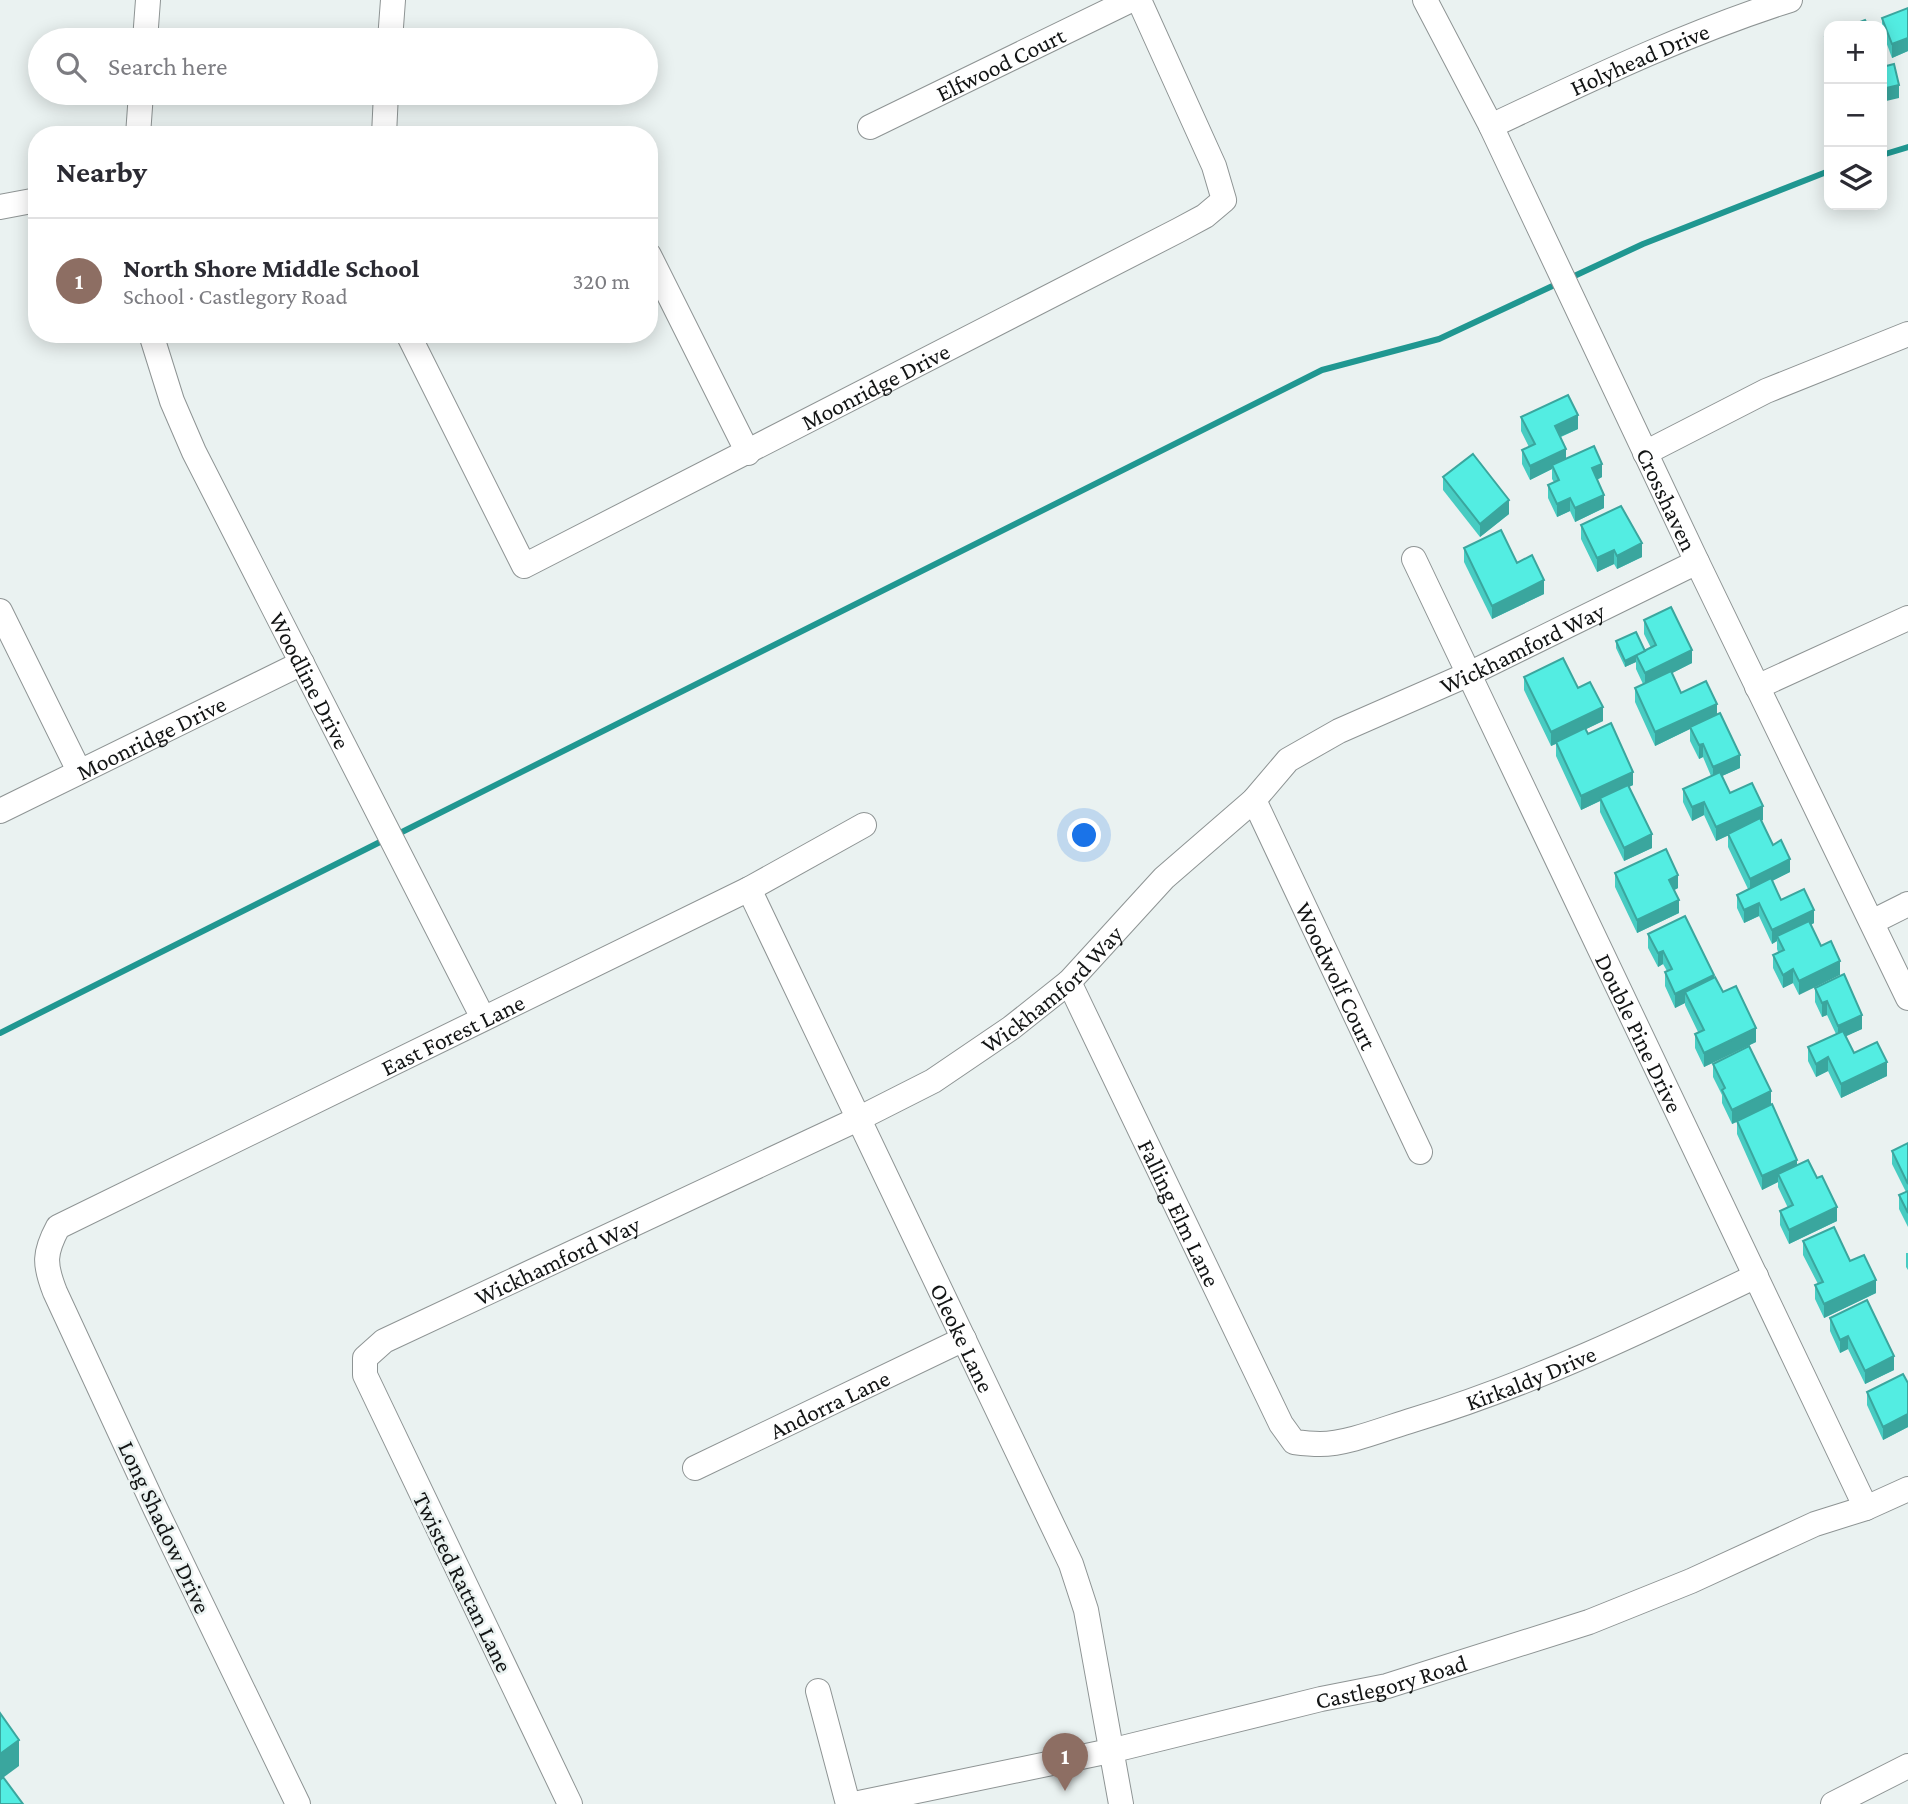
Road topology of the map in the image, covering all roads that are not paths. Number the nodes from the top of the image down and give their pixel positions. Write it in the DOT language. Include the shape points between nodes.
graph roads {
  1 [pos="148,0"];
  2 [pos="393,0"];
  3 [pos="1131,0"];
  4 [pos="1139,0"];
  5 [pos="1425,0"];
  6 [pos="1790,0"];
  7 [pos="146,28"];
  8 [pos="391,28"];
  9 [pos="140,105"];
  10 [pos="385,105"];
  11 [pos="139,126"];
  12 [pos="384,126"];
  13 [pos="870,127"];
  14 [pos="1491,127"];
  15 [pos="28,202"];
  16 [pos="0,207"];
  17 [pos="658,273"];
  18 [pos="1908,334"];
  19 [pos="154,343"];
  20 [pos="412,343"];
  21 [pos="748,453"];
  22 [pos="1645,453"];
  23 [pos="1414,559"];
  24 [pos="1697,562"];
  25 [pos="0,611"];
  26 [pos="1908,618"];
  27 [pos="302,663"];
  28 [pos="1469,674"];
  29 [pos="1757,687"];
  30 [pos="79,771"];
  31 [pos="1254,800"];
  32 [pos="0,811"];
  33 [pos="864,825"];
  34 [pos="749,889"];
  35 [pos="1908,904"];
  36 [pos="1872,922"];
  37 [pos="1069,982"];
  38 [pos="1908,998"];
  39 [pos="483,1018"];
  40 [pos="858,1119"];
  41 [pos="1420,1152"];
  42 [pos="47,1246"];
  43 [pos="1756,1276"];
  44 [pos="964,1339"];
  45 [pos="365,1358"];
  46 [pos="1294,1442"];
  47 [pos="695,1468"];
  48 [pos="1908,1489"];
  49 [pos="1866,1508"];
  50 [pos="818,1691"];
  51 [pos="1111,1751"];
  52 [pos="1908,1766"];
  53 [pos="298,1804"];
  54 [pos="569,1804"];
  55 [pos="848,1804"];
  56 [pos="854,1804"];
  57 [pos="1121,1804"];
  58 [pos="1833,1804"];
  1 -- 7 [label="street"];
  2 -- 8 [label="street"];
  3 -- 13 [label="street, Elfwood Court"];
  4 -- 21 [label="street, Moonridge Drive" via="1214,166 1224,200 1179,230"];
  5 -- 14 [label="street, Crosshaven"];
  6 -- 14 [label="street, Holyhead Drive" via="1640,57"];
  9 -- 11 [label="street"];
  10 -- 12 [label="street"];
  14 -- 22 [label="street, Crosshaven"];
  15 -- 16 [label="street"];
  17 -- 21 [label="street"];
  18 -- 22 [label="street" via="1766,390"];
  19 -- 27 [label="street, Woodline Drive" via="194,452"];
  20 -- 21 [label="street, Moonridge Drive" via="524,566"];
  22 -- 24 [label="street, Crosshaven"];
  23 -- 28 [label="street, Double Pine Drive"];
  24 -- 28 [label="street, Wickhamford Way"];
  24 -- 29 [label="street, Crosshaven"];
  25 -- 30 [label="street"];
  26 -- 29 [label="street"];
  27 -- 30 [label="street, Moonridge Drive"];
  27 -- 39 [label="street, Woodline Drive"];
  28 -- 31 [label="street, Wickhamford Way" via="1339,731 1288,760"];
  28 -- 43 [label="street, Double Pine Drive"];
  29 -- 36 [label="street, Crosshaven"];
  30 -- 32 [label="street, Moonridge Drive"];
  31 -- 37 [label="street, Wickhamford Way" via="1164,878"];
  31 -- 41 [label="street, Woodwolf Court"];
  33 -- 34 [label="street, East Forest Lane"];
  34 -- 39 [label="street, East Forest Lane"];
  34 -- 40 [label="street, Oleoke Lane"];
  35 -- 36 [label="street"];
  36 -- 38 [label="street, Crosshaven"];
  37 -- 40 [label="street, Wickhamford Way" via="933,1081"];
  37 -- 46 [label="street, Falling Elm Lane" via="1281,1424"];
  39 -- 42 [label="street, East Forest Lane" via="58,1227"];
  40 -- 44 [label="street, Oleoke Lane"];
  40 -- 45 [label="street, Wickhamford Way" via="384,1341"];
  42 -- 53 [label="street, Long Shadow Drive" via="48,1273 55,1292"];
  43 -- 46 [label="street, Kirkaldy Drive" via="1486,1396 1356,1437 1322,1445"];
  43 -- 49 [label="street, Double Pine Drive"];
  44 -- 47 [label="street, Andorra Lane"];
  44 -- 51 [label="street, Oleoke Lane" via="1071,1564 1086,1610"];
  45 -- 54 [label="street, Twisted Rattan Lane" via="365,1375"];
  48 -- 49 [label="street, Castlegory Road"];
  49 -- 51 [label="street, Castlegory Road" via="1815,1524 1690,1581 1555,1633 1387,1686"];
  50 -- 55 [label="street"];
  51 -- 56 [label="street, Castlegory Road"];
  51 -- 57 [label="street, Oleoke Lane"];
  52 -- 58 [label="street"];
}
